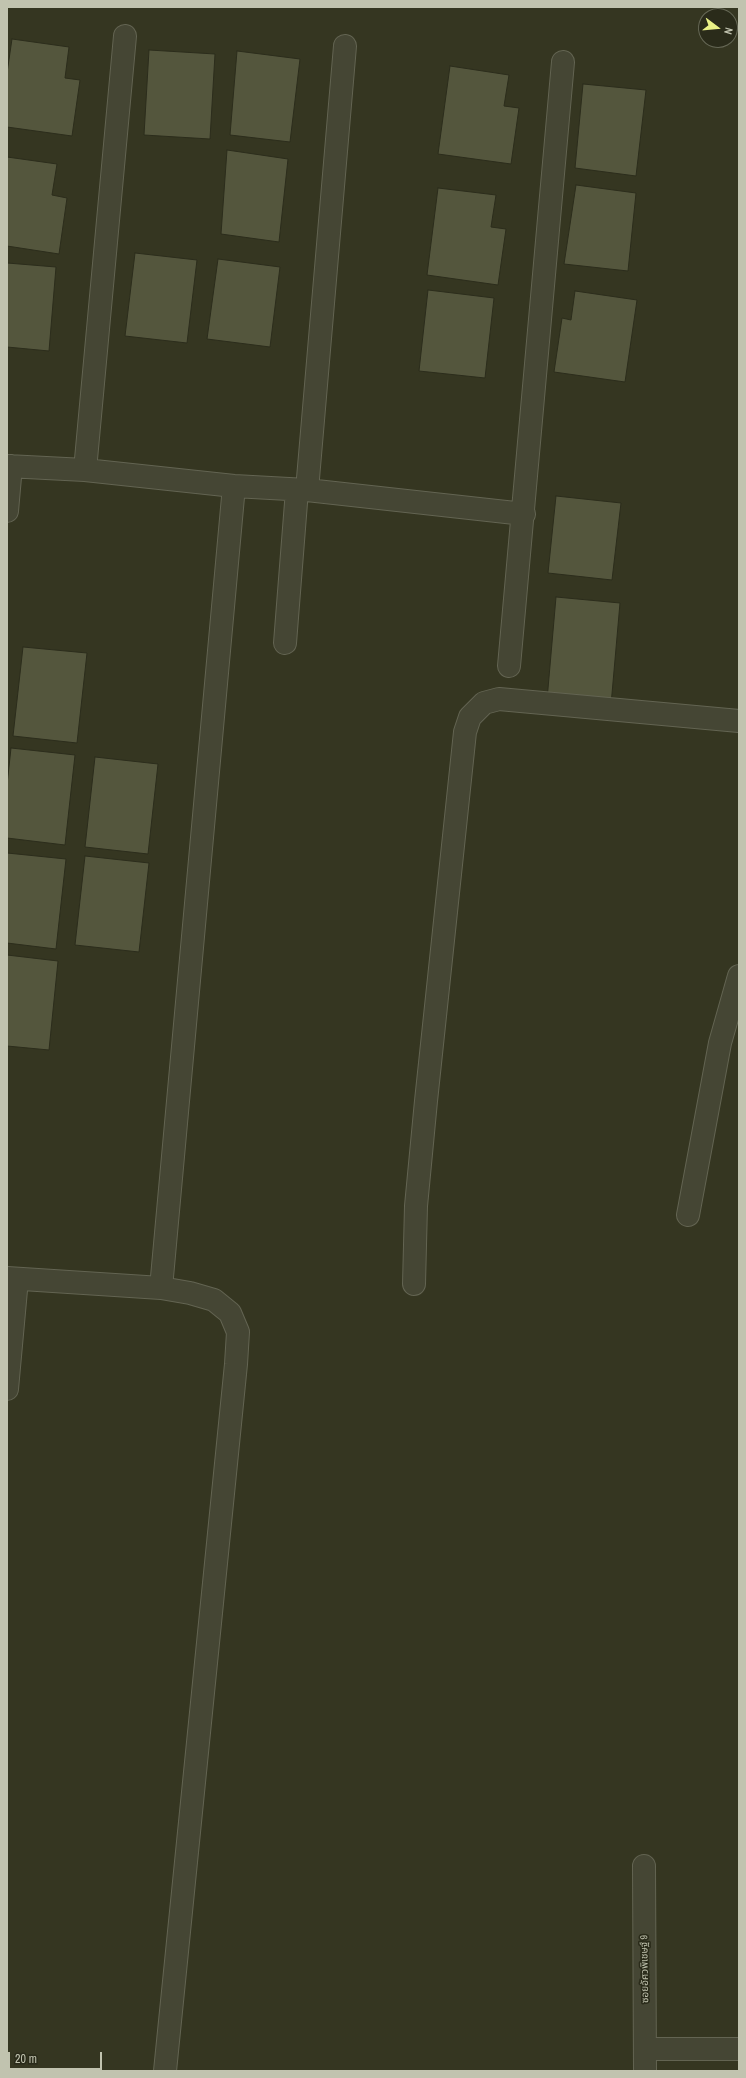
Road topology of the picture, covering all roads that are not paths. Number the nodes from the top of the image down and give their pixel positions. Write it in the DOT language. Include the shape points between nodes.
graph roads {
  1 [pos="125,36"];
  2 [pos="345,46"];
  3 [pos="563,62"];
  4 [pos="9,466"];
  5 [pos="85,470"];
  6 [pos="234,486"];
  7 [pos="302,490"];
  8 [pos="7,511"];
  9 [pos="524,514"];
  10 [pos="285,644"];
  11 [pos="509,666"];
  12 [pos="739,721"];
  13 [pos="739,976"];
  14 [pos="688,1215"];
  15 [pos="12,1278"];
  16 [pos="414,1284"];
  17 [pos="161,1288"];
  18 [pos="7,1389"];
  19 [pos="644,1866"];
  20 [pos="645,2049"];
  21 [pos="739,2049"];
  22 [pos="165,2071"];
  23 [pos="645,2071"];
  1 -- 5 [label="street"];
  2 -- 7 [label="street"];
  3 -- 9 [label="street"];
  4 -- 5 [label="street"];
  4 -- 8 [label="street"];
  5 -- 6 [label="street"];
  6 -- 7 [label="street"];
  6 -- 17 [label="street"];
  7 -- 9 [label="street"];
  7 -- 10 [label="street"];
  9 -- 11 [label="street"];
  12 -- 16 [label="street" via="499,700 484,703 470,717 465,732 426,1101 416,1206"];
  13 -- 14 [label="street" via="720,1043"];
  15 -- 17 [label="street"];
  15 -- 18 [label="street"];
  17 -- 22 [label="street" via="214,1300 230,1313 238,1332"];
  19 -- 20 [label="street, ซอยอัศวพิเชษฐ์ 9"];
  20 -- 21 [label="street"];
  20 -- 23 [label="street, ซอยอัศวพิเชษฐ์ 9"];
}
